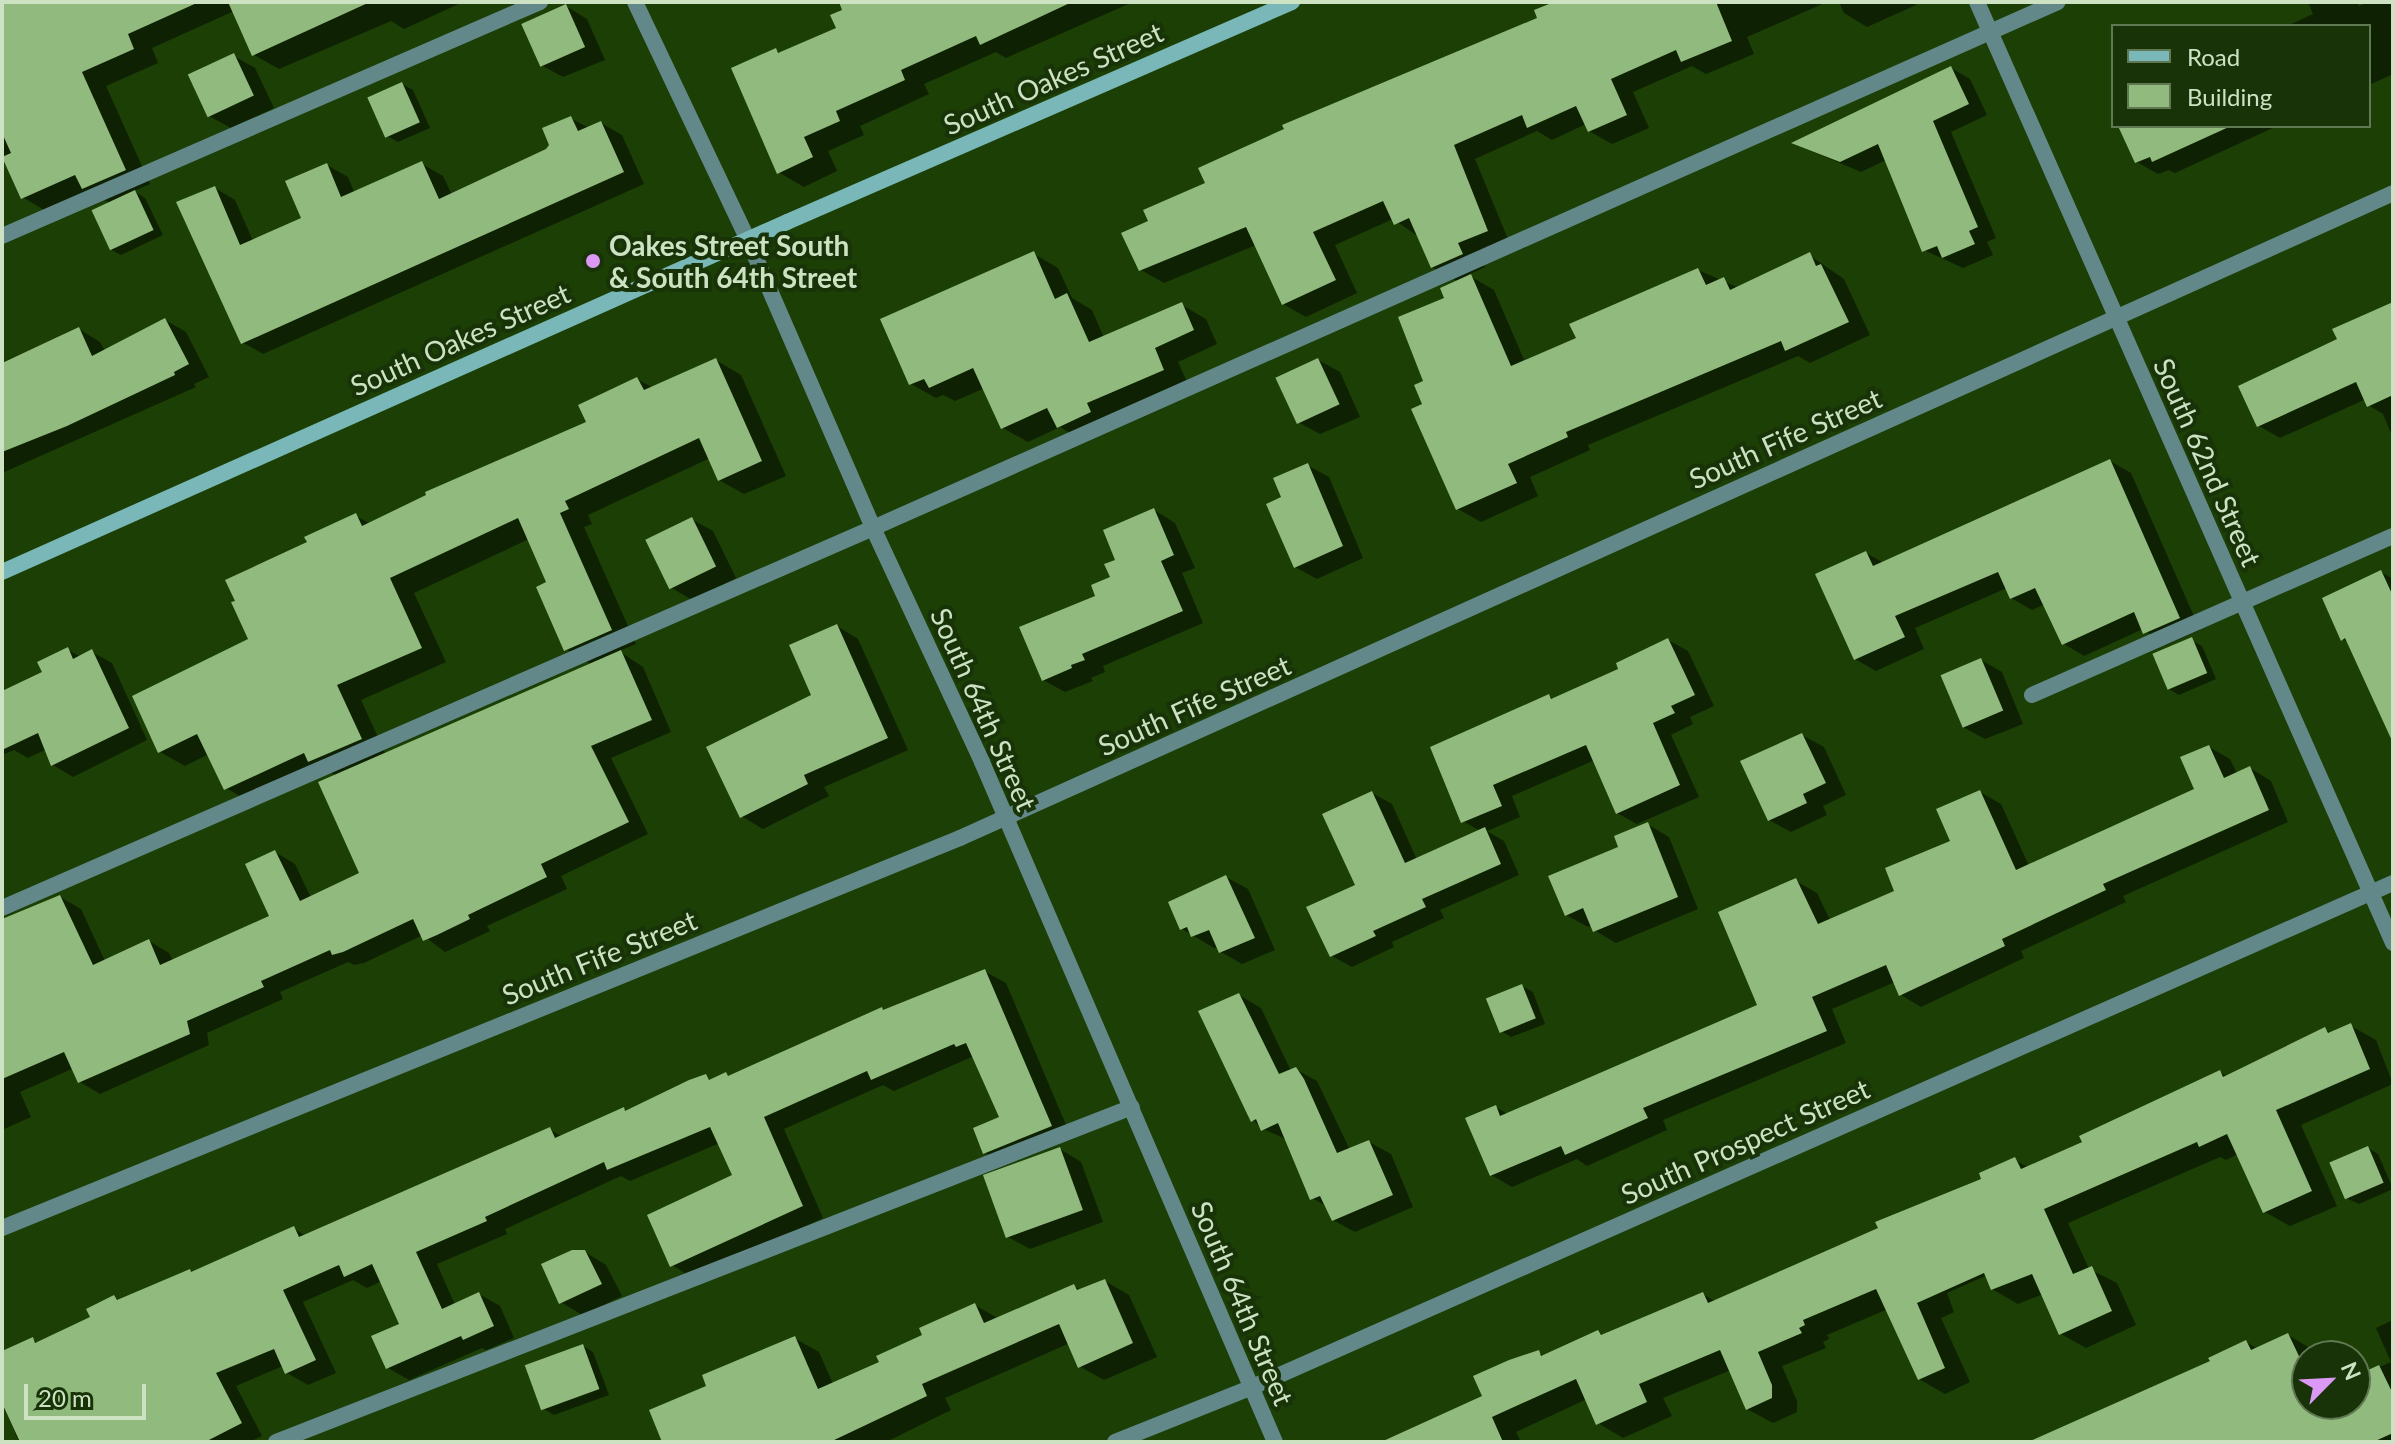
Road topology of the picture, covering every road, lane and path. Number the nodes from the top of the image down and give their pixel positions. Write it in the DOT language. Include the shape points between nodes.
graph roads {
  1 [pos="540,2"];
  2 [pos="635,2"];
  3 [pos="1292,2"];
  4 [pos="1977,2"];
  5 [pos="2058,2"];
  6 [pos="1991,32"];
  7 [pos="2393,193"];
  8 [pos="2,236"];
  9 [pos="748,240"];
  10 [pos="2116,318"];
  11 [pos="873,528"];
  12 [pos="2393,536"];
  13 [pos="2,572"];
  14 [pos="2242,602"];
  15 [pos="2032,695"];
  16 [pos="1004,817"];
  17 [pos="2393,883"];
  18 [pos="2371,893"];
  19 [pos="2,908"];
  20 [pos="2393,943"];
  21 [pos="1132,1107"];
  22 [pos="2,1228"];
  23 [pos="1250,1388"];
  24 [pos="276,1442"];
  25 [pos="1115,1442"];
  26 [pos="1275,1442"];
  1 -- 8 [label="street"];
  2 -- 9 [label="street, South 64th Street"];
  3 -- 9 [label="street, South Oakes Street"];
  4 -- 6 [label="street, South 62nd Street"];
  5 -- 6 [label="street"];
  6 -- 10 [label="street, South 62nd Street"];
  6 -- 11 [label="street"];
  7 -- 10 [label="street, South Fife Street"];
  9 -- 11 [label="street, South 64th Street"];
  9 -- 13 [label="street, South Oakes Street"];
  10 -- 14 [label="street, South 62nd Street"];
  10 -- 16 [label="street, South Fife Street"];
  11 -- 16 [label="street, South 64th Street"];
  11 -- 19 [label="street"];
  12 -- 14 [label="street"];
  14 -- 15 [label="street"];
  14 -- 18 [label="street, South 62nd Street"];
  16 -- 21 [label="street, South 64th Street"];
  16 -- 22 [label="street, South Fife Street"];
  17 -- 18 [label="street, South Prospect Street"];
  18 -- 20 [label="street, South 62nd Street"];
  18 -- 23 [label="street, South Prospect Street"];
  21 -- 23 [label="street, South 64th Street"];
  21 -- 24 [label="street"];
  23 -- 25 [label="street, South Prospect Street"];
  23 -- 26 [label="street, South 64th Street"];
}
